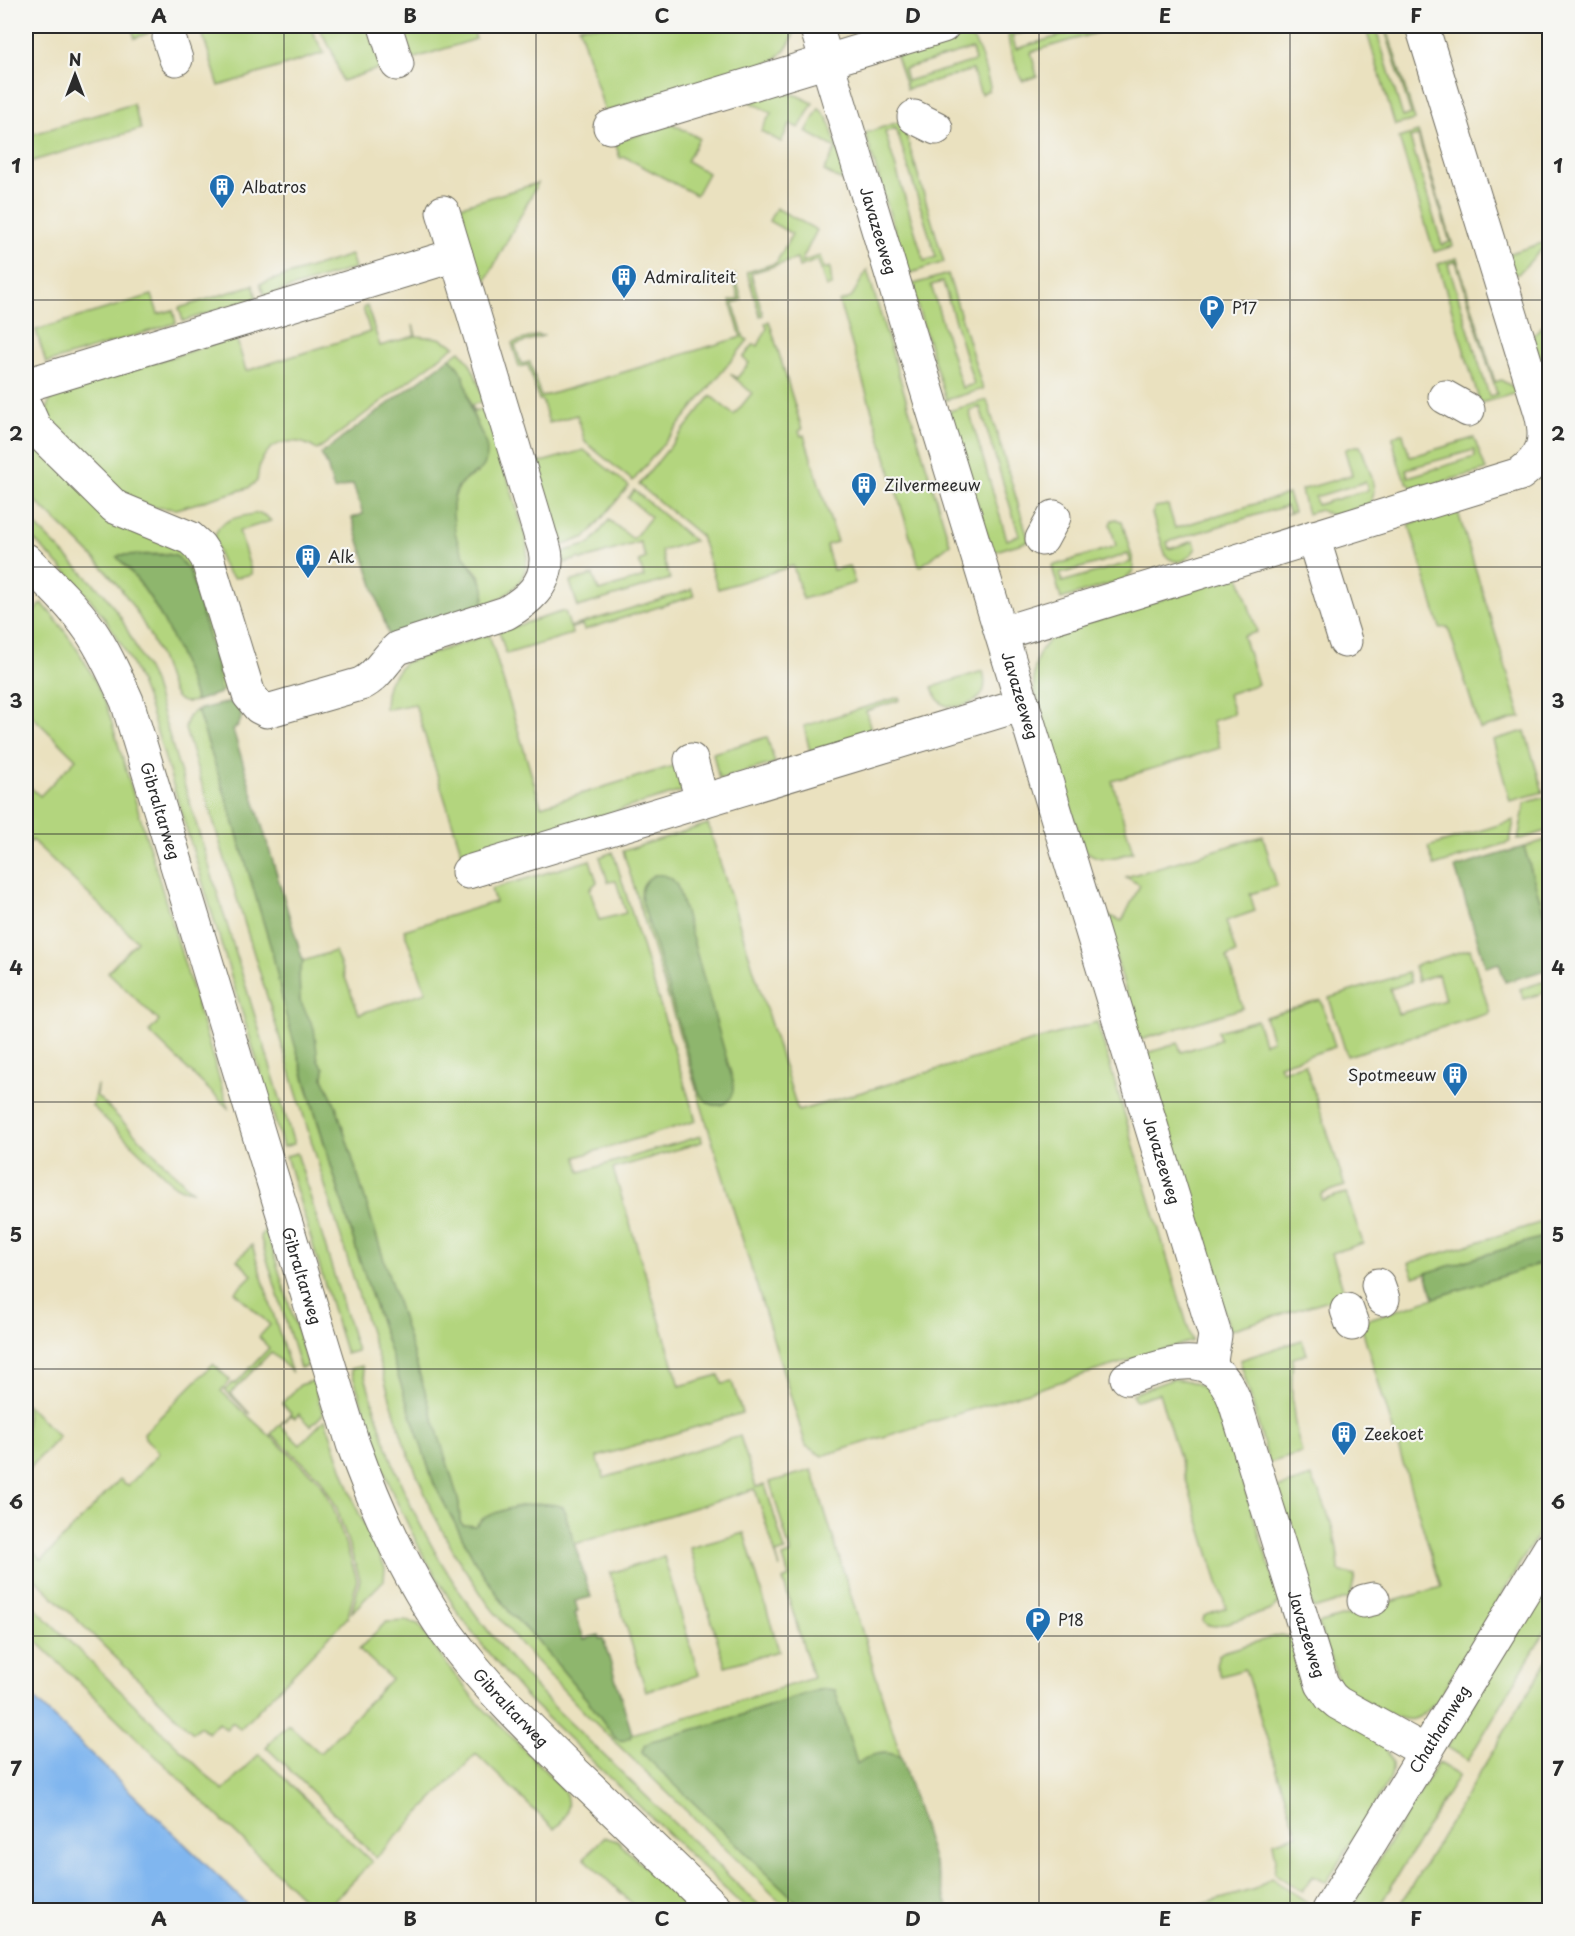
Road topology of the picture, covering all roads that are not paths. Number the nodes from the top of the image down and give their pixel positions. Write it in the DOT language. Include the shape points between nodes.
graph roads {
  1 [pos="385,26"];
  2 [pos="816,26"];
  3 [pos="943,26"];
  4 [pos="1422,26"];
  5 [pos="827,62"];
  6 [pos="397,64"];
  7 [pos="610,127"];
  8 [pos="443,212"];
  9 [pos="456,255"];
  10 [pos="26,384"];
  11 [pos="26,408"];
  12 [pos="1536,451"];
  13 [pos="1313,537"];
  14 [pos="26,560"];
  15 [pos="1002,633"];
  16 [pos="1345,641"];
  17 [pos="1023,704"];
  18 [pos="691,760"];
  19 [pos="702,801"];
  20 [pos="468,872"];
  21 [pos="1210,1368"];
  22 [pos="1128,1378"];
  23 [pos="1550,1548"];
  24 [pos="1426,1752"];
  25 [pos="717,1911"];
  26 [pos="1329,1911"];
  1 -- 6 [label="street"];
  2 -- 5 [label="street, Javazeeweg"];
  3 -- 5 [label="street" via="890,50"];
  4 -- 12 [label="street" via="1527,397 1545,430"];
  5 -- 7 [label="street" via="708,106"];
  5 -- 15 [label="street, Javazeeweg" via="855,127 868,220"];
  8 -- 9 [label="street"];
  9 -- 10 [label="street"];
  9 -- 11 [label="street" via="541,538 545,570 532,596 506,614 398,648 379,672 361,684 267,711 259,707 249,695 207,558 199,546 184,535 115,507 35,428"];
  12 -- 13 [label="street" via="1532,465 1520,474 1494,474"];
  13 -- 15 [label="street" via="1057,607"];
  13 -- 16 [label="street"];
  14 -- 25 [label="street, Gibraltarweg" via="90,630 127,701 353,1444 399,1552 448,1635 486,1681"];
  15 -- 17 [label="street, Javazeeweg"];
  17 -- 19 [label="street"];
  17 -- 21 [label="street, Javazeeweg" via="1215,1335"];
  18 -- 19 [label="street"];
  19 -- 20 [label="street"];
  21 -- 22 [label="street" via="1183,1361"];
  21 -- 24 [label="street, Javazeeweg" via="1221,1376 1234,1399 1322,1683 1338,1702"];
  23 -- 24 [label="street, Chathamweg"];
  24 -- 26 [label="street, Chathamweg"];
}
